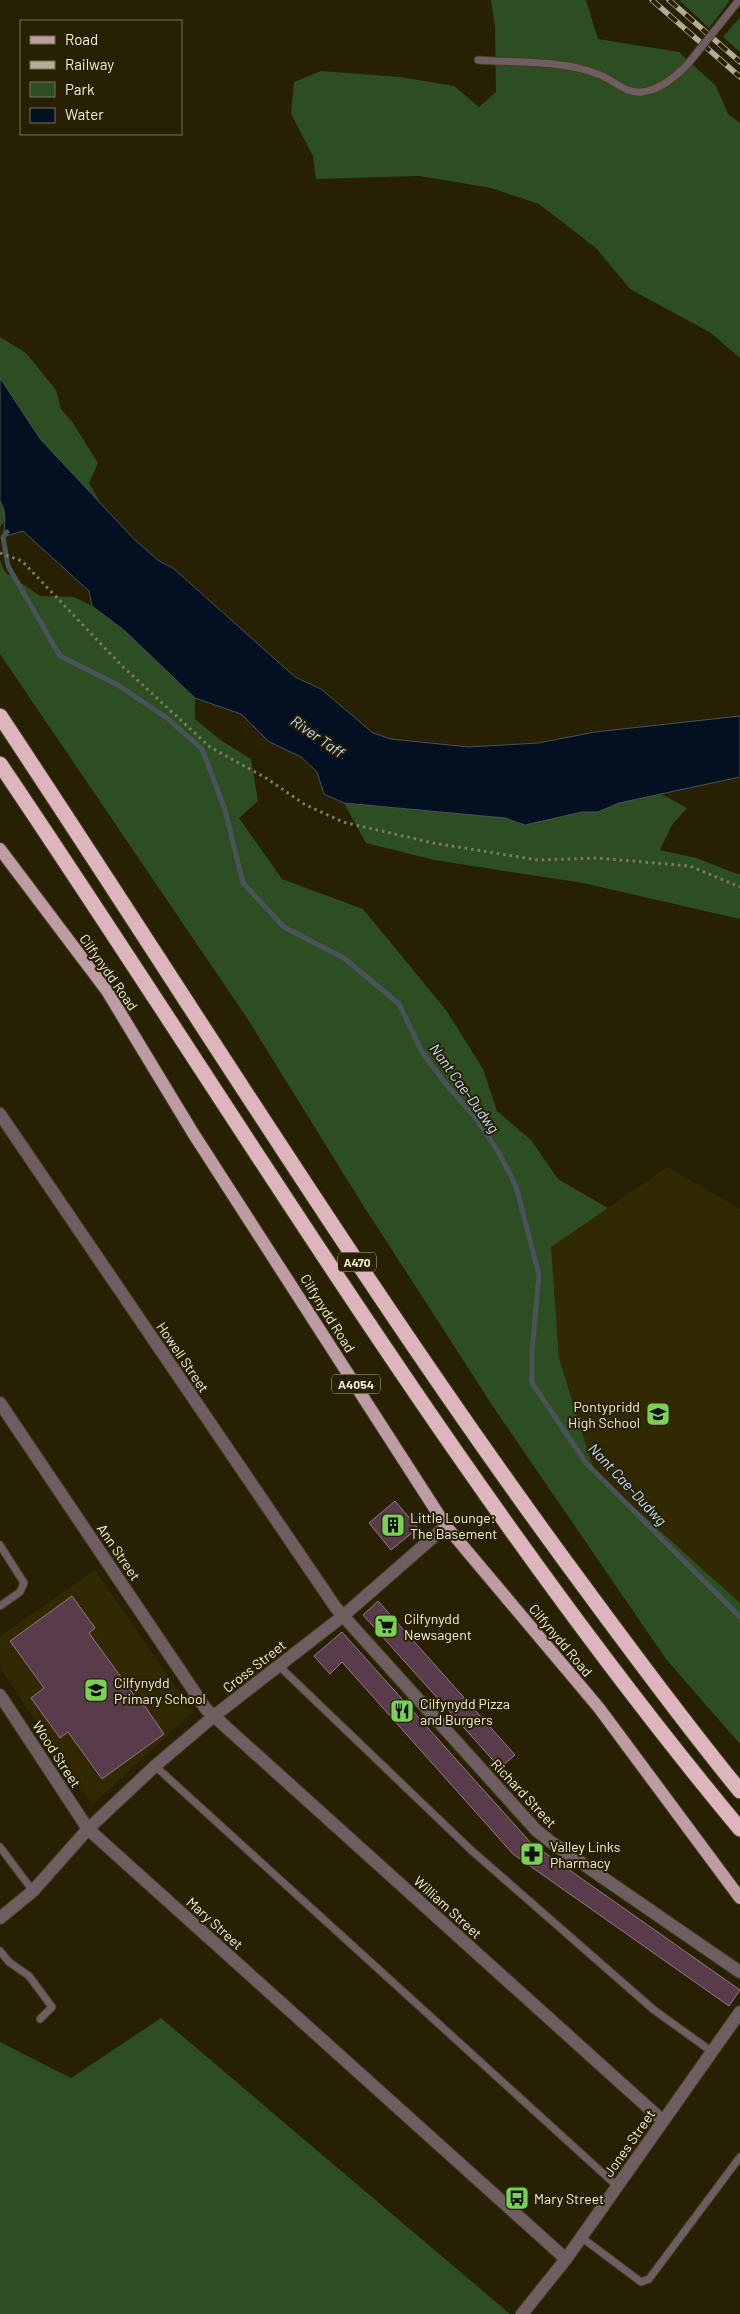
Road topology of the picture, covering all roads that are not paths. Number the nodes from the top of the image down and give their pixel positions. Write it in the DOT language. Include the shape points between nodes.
graph roads {
  1 [pos="739,0"];
  2 [pos="478,60"];
  3 [pos="0,716"];
  4 [pos="0,764"];
  5 [pos="0,849"];
  6 [pos="0,1114"];
  7 [pos="0,1403"];
  8 [pos="446,1526"];
  9 [pos="0,1545"];
  10 [pos="0,1606"];
  11 [pos="343,1616"];
  12 [pos="279,1666"];
  13 [pos="0,1695"];
  14 [pos="214,1716"];
  15 [pos="155,1766"];
  16 [pos="740,1791"];
  17 [pos="88,1829"];
  18 [pos="740,1829"];
  19 [pos="0,1847"];
  20 [pos="33,1891"];
  21 [pos="740,1898"];
  22 [pos="0,1918"];
  23 [pos="0,1951"];
  24 [pos="740,1972"];
  25 [pos="740,2012"];
  26 [pos="40,2020"];
  27 [pos="711,2051"];
  28 [pos="663,2121"];
  29 [pos="740,2157"];
  30 [pos="618,2186"];
  31 [pos="581,2238"];
  32 [pos="566,2259"];
  33 [pos="522,2314"];
  1 -- 2 [label="lane, bridge" via="674,78 641,92 621,88 601,75 578,68"];
  3 -- 16 [label="highway, A470" via="297,1174 499,1472 690,1730"];
  4 -- 18 [label="highway, A470" via="481,1489 677,1753"];
  5 -- 8 [label="main road, Cilfynydd Road / A4054" via="107,991 193,1133"];
  6 -- 11 [label="street, Howell Street"];
  7 -- 14 [label="street, Ann Street"];
  8 -- 11 [label="street, Cross Street"];
  8 -- 21 [label="main road, Cilfynydd Road / A4054" via="599,1708"];
  9 -- 10 [label="lane" via="24,1583 20,1592"];
  11 -- 12 [label="street, Cross Street"];
  11 -- 24 [label="street, Richard Street" via="536,1830"];
  12 -- 14 [label="street, Cross Street"];
  12 -- 27 [label="lane" via="471,1850 654,2010"];
  13 -- 17 [label="street, Wood Street"];
  14 -- 15 [label="street, Cross Street"];
  14 -- 28 [label="street, William Street"];
  15 -- 17 [label="street, Cross Street"];
  15 -- 30 [label="lane"];
  17 -- 20 [label="street, Cross Street"];
  17 -- 32 [label="street, Mary Street"];
  19 -- 20 [label="lane"];
  20 -- 22 [label="street, Cross Street"];
  23 -- 26 [label="lane" via="29,1976 52,2007"];
  25 -- 27 [label="street, Jones Street"];
  27 -- 28 [label="street, Jones Street"];
  28 -- 30 [label="street, Jones Street"];
  29 -- 31 [label="lane" via="649,2280 641,2282"];
  30 -- 31 [label="street, Jones Street"];
  31 -- 32 [label="street, Jones Street"];
  32 -- 33 [label="street, Jones Street"];
}
